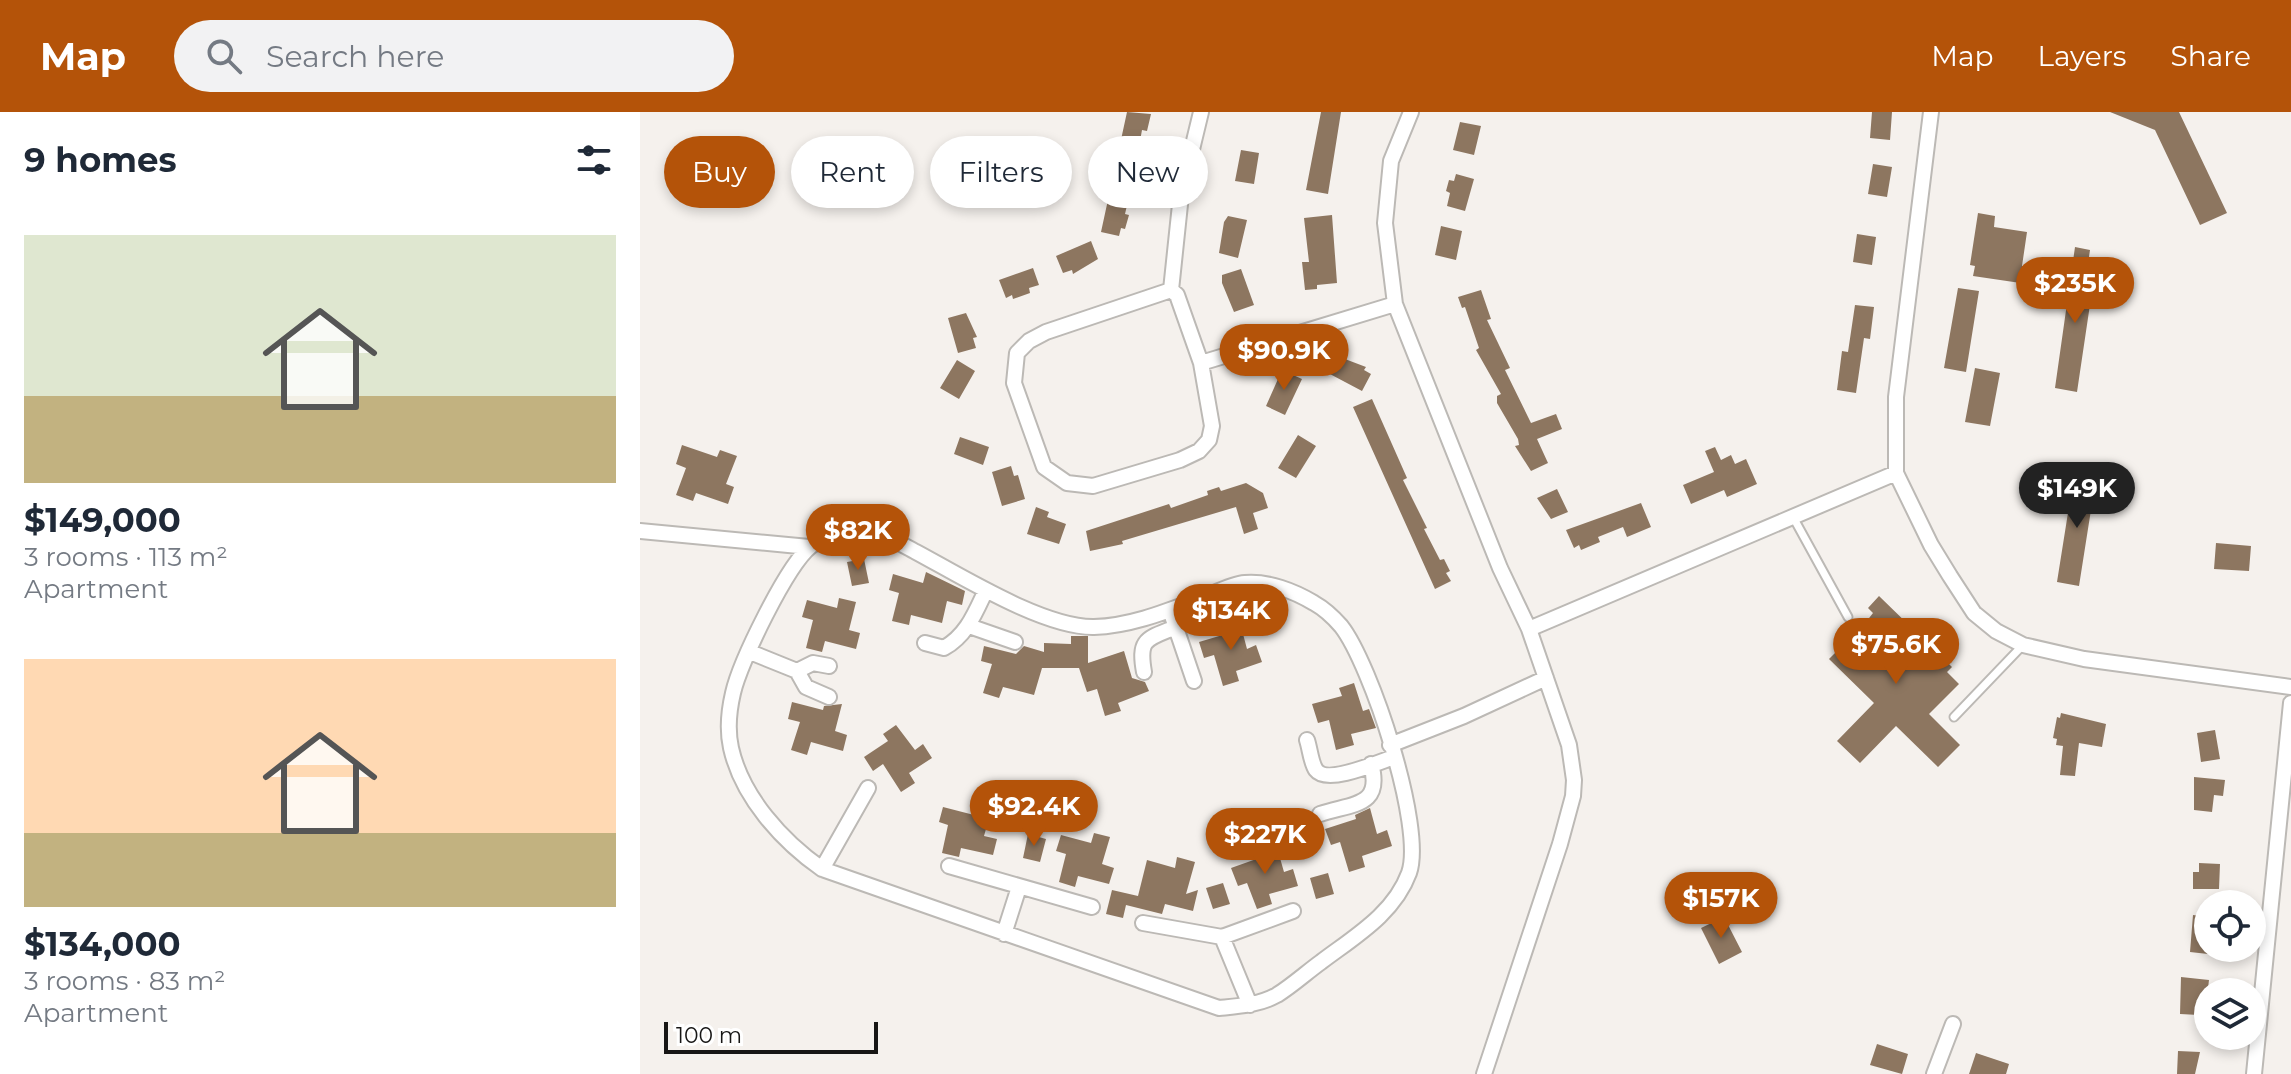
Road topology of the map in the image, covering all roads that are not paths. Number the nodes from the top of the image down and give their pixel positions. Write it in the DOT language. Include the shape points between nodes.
graph roads {
  1 [pos="1201,112"];
  2 [pos="1411,112"];
  3 [pos="1931,112"];
  4 [pos="1171,290"];
  5 [pos="1395,304"];
  6 [pos="1201,363"];
  7 [pos="1896,473"];
  8 [pos="1793,517"];
  9 [pos="640,531"];
  10 [pos="809,547"];
  11 [pos="986,590"];
  12 [pos="1170,610"];
  13 [pos="1848,617"];
  14 [pos="969,626"];
  15 [pos="1176,627"];
  16 [pos="1529,629"];
  17 [pos="1015,642"];
  18 [pos="925,643"];
  19 [pos="2023,645"];
  20 [pos="750,652"];
  21 [pos="829,666"];
  22 [pos="797,671"];
  23 [pos="1144,672"];
  24 [pos="1546,678"];
  25 [pos="1194,681"];
  26 [pos="2291,687"];
  27 [pos="829,697"];
  28 [pos="2291,703"];
  29 [pos="1954,717"];
  30 [pos="1307,740"];
  31 [pos="1392,751"];
  32 [pos="1371,764"];
  33 [pos="868,788"];
  34 [pos="1320,814"];
  35 [pos="949,866"];
  36 [pos="822,869"];
  37 [pos="1019,887"];
  38 [pos="1092,907"];
  39 [pos="1293,911"];
  40 [pos="1143,923"];
  41 [pos="1004,934"];
  42 [pos="1222,937"];
  43 [pos="1250,1005"];
  44 [pos="1953,1024"];
  45 [pos="1484,1074"];
  46 [pos="1934,1074"];
  47 [pos="2254,1074"];
  1 -- 4 [label="street" via="1181,195"];
  2 -- 5 [label="street" via="1391,161 1385,223"];
  3 -- 7 [label="street" via="1896,397"];
  4 -- 6 [label="street"];
  4 -- 6 [label="street" via="1046,332 1017,353 1014,383 1044,467 1067,483 1093,486 1199,451 1212,426"];
  5 -- 6 [label="street"];
  5 -- 16 [label="street"];
  7 -- 8 [label="street"];
  7 -- 19 [label="street" via="1931,545 1974,613"];
  8 -- 13 [label="lane"];
  8 -- 16 [label="street"];
  9 -- 10 [label="street"];
  10 -- 11 [label="street" via="842,529 865,528"];
  10 -- 20 [label="street" via="777,594"];
  11 -- 12 [label="street" via="1038,613 1092,627"];
  11 -- 14 [label="street"];
  12 -- 15 [label="street"];
  12 -- 31 [label="street" via="1243,583 1264,583 1316,604 1342,627 1368,676"];
  14 -- 17 [label="street"];
  14 -- 18 [label="street" via="944,648"];
  15 -- 23 [label="street" via="1142,644"];
  15 -- 25 [label="street"];
  16 -- 24 [label="street"];
  19 -- 26 [label="street" via="2084,659"];
  19 -- 29 [label="lane"];
  20 -- 22 [label="street"];
  20 -- 36 [label="street" via="733,690 731,747 770,823"];
  21 -- 22 [label="street" via="813,663"];
  22 -- 27 [label="street" via="806,687"];
  24 -- 31 [label="street"];
  24 -- 45 [label="street" via="1569,745 1573,796"];
  28 -- 47 [label="street"];
  30 -- 32 [label="street" via="1316,770 1323,775"];
  31 -- 32 [label="street"];
  31 -- 43 [label="street" via="1408,804 1414,850 1396,897 1381,916 1276,995"];
  32 -- 34 [label="street" via="1376,782 1368,798"];
  33 -- 36 [label="street"];
  35 -- 37 [label="street"];
  36 -- 41 [label="street"];
  37 -- 38 [label="street"];
  37 -- 41 [label="street"];
  39 -- 42 [label="street"];
  40 -- 42 [label="street"];
  41 -- 43 [label="street" via="1219,1008"];
  42 -- 43 [label="street"];
  44 -- 46 [label="street"];
}
